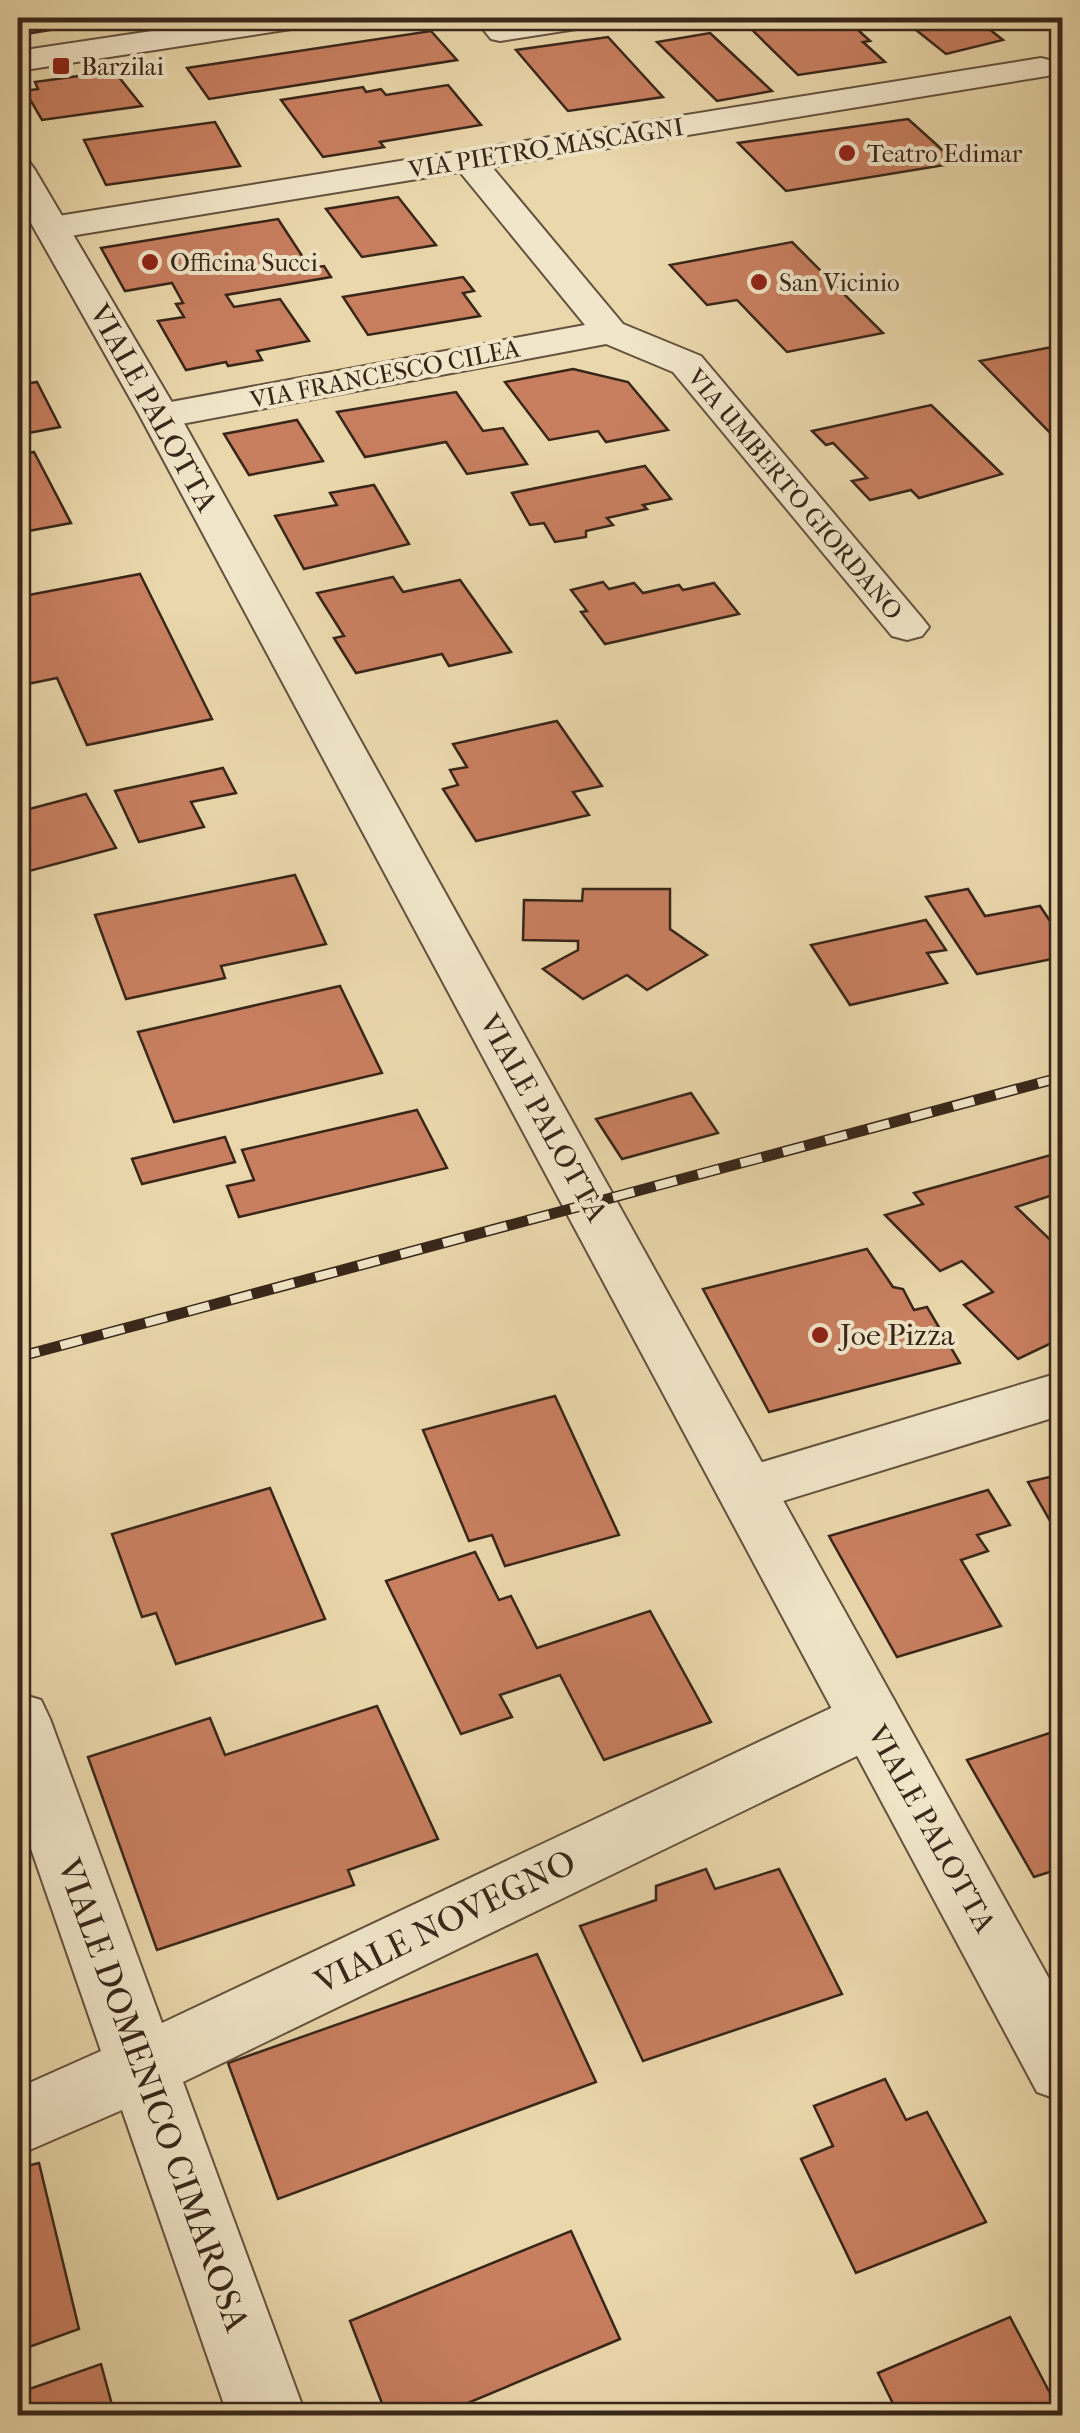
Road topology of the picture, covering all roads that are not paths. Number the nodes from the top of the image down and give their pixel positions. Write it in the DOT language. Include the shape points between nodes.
graph roads {
  1 [pos="298,18"];
  2 [pos="486,18"];
  3 [pos="602,18"];
  4 [pos="18,61"];
  5 [pos="1041,68"];
  6 [pos="468,160"];
  7 [pos="18,170"];
  8 [pos="52,228"];
  9 [pos="610,332"];
  10 [pos="160,416"];
  11 [pos="907,626"];
  12 [pos="1062,1394"];
  13 [pos="747,1490"];
  14 [pos="871,1719"];
  15 [pos="18,1720"];
  16 [pos="144,2066"];
  17 [pos="1062,2069"];
  18 [pos="18,2122"];
  19 [pos="267,2416"];
  1 -- 4 [label="street"];
  2 -- 3 [label="lane" via="500,34"];
  5 -- 6 [label="street, VIA PIETRO MASCAGNI"];
  6 -- 8 [label="street, VIA PIETRO MASCAGNI"];
  6 -- 9 [label="street, VIA UMBERTO GIORDANO"];
  7 -- 8 [label="street, VIALE PALOTTA"];
  8 -- 10 [label="street, VIALE PALOTTA"];
  9 -- 10 [label="street, VIA FRANCESCO CILEA"];
  9 -- 11 [label="street, VIA UMBERTO GIORDANO" via="686,364"];
  10 -- 13 [label="street, VIALE PALOTTA"];
  12 -- 13 [label="street"];
  13 -- 14 [label="street, VIALE PALOTTA"];
  14 -- 16 [label="street, VIALE NOVEGNO"];
  14 -- 17 [label="street, VIALE PALOTTA"];
  15 -- 16 [label="street, VIALE DOMENICO CIMAROSA"];
  16 -- 18 [label="street, VIALE NOVEGNO"];
  16 -- 19 [label="street, VIALE DOMENICO CIMAROSA"];
}
